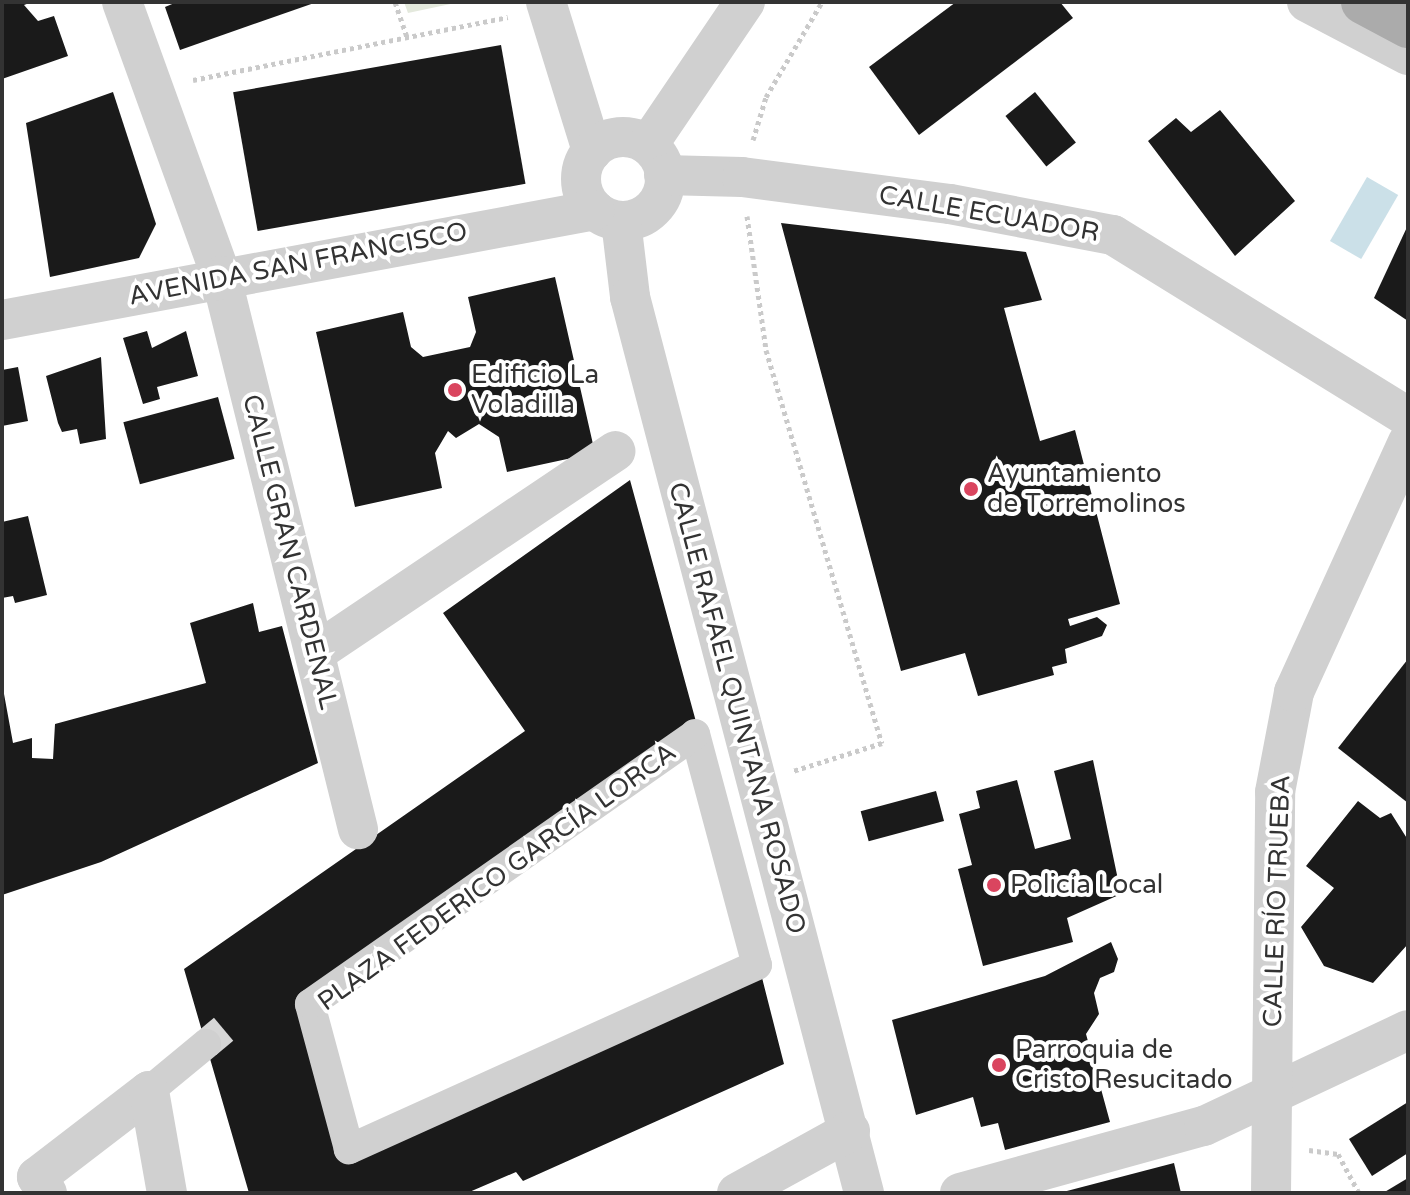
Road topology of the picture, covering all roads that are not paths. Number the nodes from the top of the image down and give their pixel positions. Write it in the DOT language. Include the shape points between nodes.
graph roads {
  1 [pos="122,2"];
  2 [pos="745,2"];
  3 [pos="775,2"];
  4 [pos="1307,2"];
  5 [pos="1363,2"];
  6 [pos="548,6"];
  7 [pos="721,20"];
  8 [pos="1408,26"];
  9 [pos="1408,55"];
  10 [pos="592,151"];
  11 [pos="656,160"];
  12 [pos="608,216"];
  13 [pos="221,276"];
  14 [pos="2,320"];
  15 [pos="1408,417"];
  16 [pos="1408,442"];
  17 [pos="616,451"];
  18 [pos="315,653"];
  19 [pos="358,829"];
  20 [pos="757,965"];
  21 [pos="1408,1030"];
  22 [pos="206,1044"];
  23 [pos="149,1091"];
  24 [pos="1274,1092"];
  25 [pos="850,1131"];
  26 [pos="47,1193"];
  27 [pos="167,1193"];
  28 [pos="737,1193"];
  29 [pos="864,1193"];
  30 [pos="960,1193"];
  31 [pos="1271,1193"];
  1 -- 13 [label="street, CALLE GRAN CARDENAL"];
  2 -- 7 [label="street"];
  3 -- 7 [label="street"];
  4 -- 9 [label="street"];
  5 -- 8 [label="main road"];
  6 -- 10 [label="street"];
  7 -- 11 [label="street"];
  10 -- 11 [label="street" via="615,138"];
  10 -- 12 [label="street" via="581,178"];
  11 -- 12 [label="street" via="648,213"];
  11 -- 15 [label="street, CALLE ECUADOR" via="1113,235"];
  12 -- 13 [label="street, AVENIDA SAN FRANCISCO"];
  12 -- 25 [label="street, CALLE RAFAEL QUINTANA ROSADO"];
  13 -- 14 [label="street, AVENIDA SAN FRANCISCO"];
  13 -- 18 [label="street, CALLE GRAN CARDENAL"];
  16 -- 24 [label="street, CALLE RÍO TRUEBA" via="1294,692 1275,792"];
  17 -- 18 [label="street"];
  18 -- 19 [label="street, CALLE GRAN CARDENAL"];
  20 -- 20 [label="street, PLAZA FEDERICO GARCÍA LORCA" via="349,1149 310,1004 695,734"];
  21 -- 24 [label="street"];
  22 -- 23 [label="street"];
  23 -- 26 [label="street" via="37,1177"];
  23 -- 27 [label="street"];
  24 -- 30 [label="street" via="1204,1126"];
  24 -- 31 [label="street, CALLE RÍO TRUEBA"];
  25 -- 28 [label="street"];
  25 -- 29 [label="street, CALLE RAFAEL QUINTANA ROSADO"];
}
